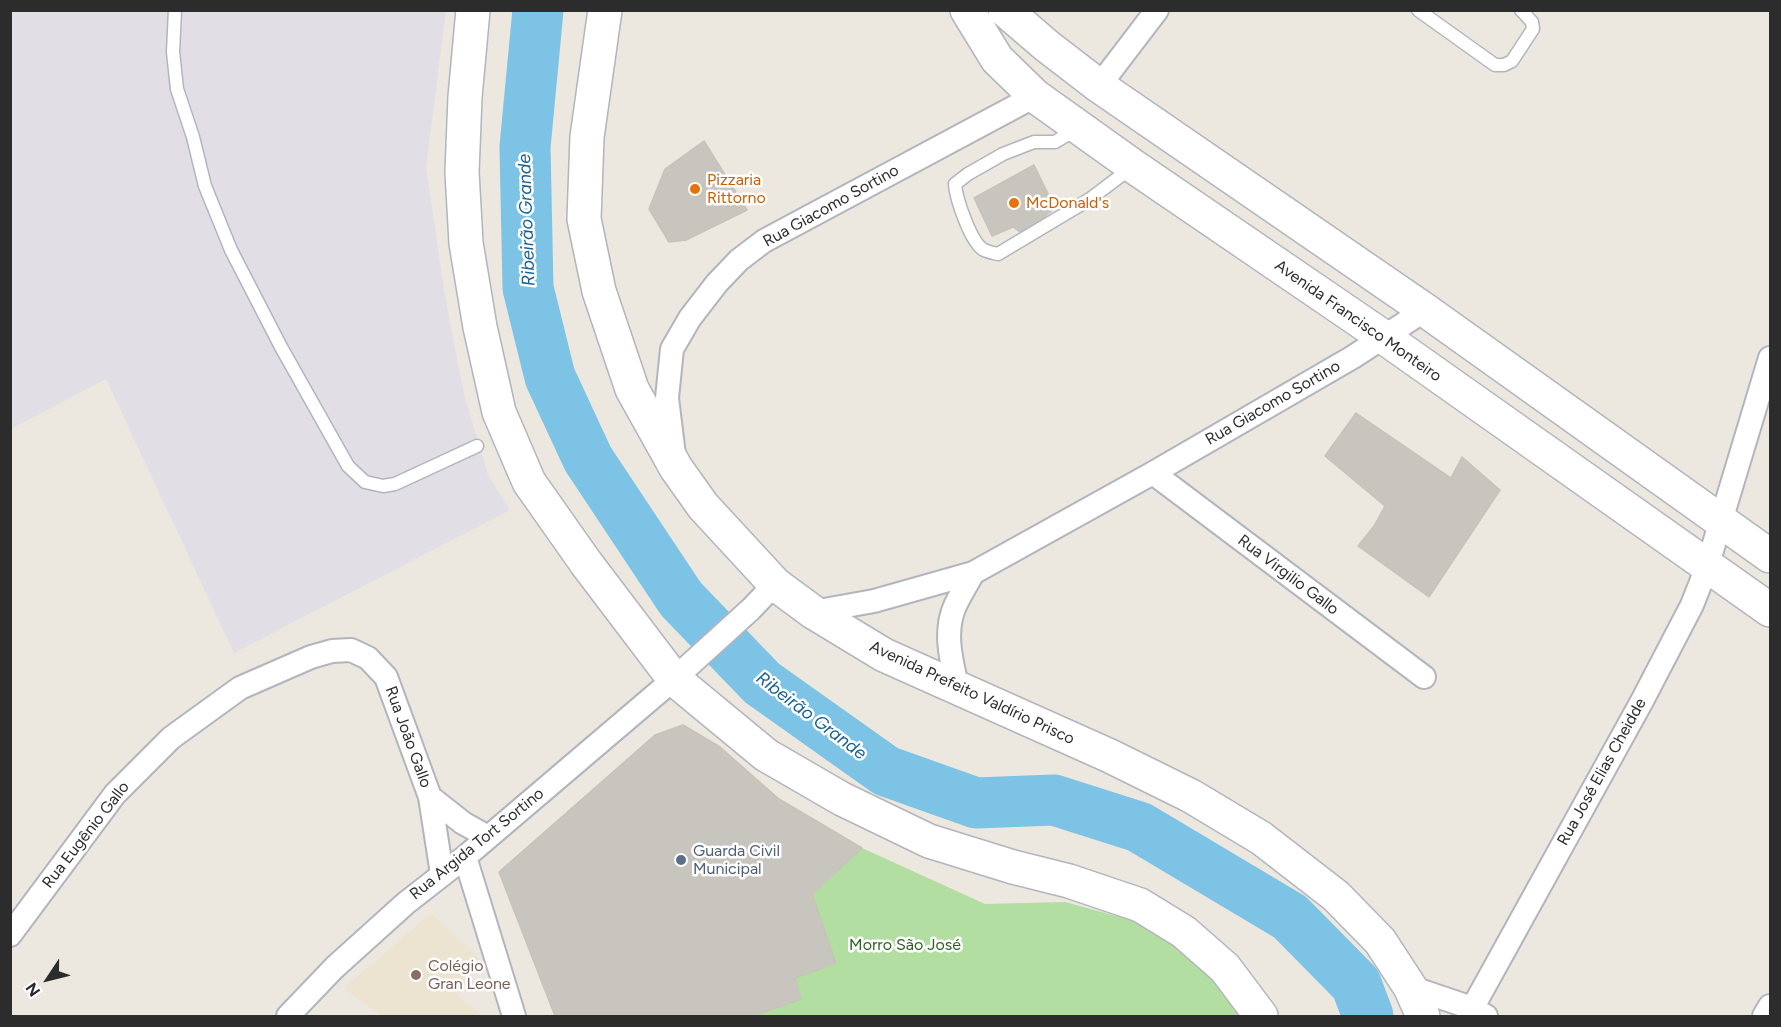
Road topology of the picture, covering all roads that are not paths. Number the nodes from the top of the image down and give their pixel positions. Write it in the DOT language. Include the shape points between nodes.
graph roads {
  1 [pos="175,10"];
  2 [pos="472,10"];
  3 [pos="605,10"];
  4 [pos="967,10"];
  5 [pos="1005,10"];
  6 [pos="1157,10"];
  7 [pos="1418,10"];
  8 [pos="1521,10"];
  9 [pos="1099,86"];
  10 [pos="1035,96"];
  11 [pos="1079,127"];
  12 [pos="1133,166"];
  13 [pos="1425,310"];
  14 [pos="1385,338"];
  15 [pos="1770,358"];
  16 [pos="477,446"];
  17 [pos="676,468"];
  18 [pos="1153,473"];
  19 [pos="1721,521"];
  20 [pos="1770,555"];
  21 [pos="1707,567"];
  22 [pos="974,573"];
  23 [pos="775,584"];
  24 [pos="1770,610"];
  25 [pos="813,612"];
  26 [pos="386,677"];
  27 [pos="1424,677"];
  28 [pos="674,679"];
  29 [pos="958,690"];
  30 [pos="429,797"];
  31 [pos="489,837"];
  32 [pos="465,857"];
  33 [pos="442,874"];
  34 [pos="10,935"];
  35 [pos="1410,987"];
  36 [pos="1770,1006"];
  37 [pos="1475,1014"];
  38 [pos="288,1017"];
  39 [pos="514,1017"];
  40 [pos="1261,1017"];
  41 [pos="1423,1017"];
  42 [pos="1764,1017"];
  1 -- 16 [label="lane" via="173,52 177,89 205,186 231,250 348,466 365,482 383,486"];
  2 -- 28 [label="main road" via="462,172 466,243 500,412 530,482"];
  3 -- 17 [label="main road, Avenida Prefeito Valdírio Prisco" via="586,137 584,219 599,291 632,388"];
  4 -- 10 [label="main road, Avenida Francisco Monteiro" via="997,59"];
  5 -- 9 [label="main road"];
  6 -- 9 [label="street"];
  7 -- 8 [label="lane" via="1495,65 1504,65 1512,61 1533,29"];
  9 -- 13 [label="main road"];
  10 -- 11 [label="main road, Avenida Francisco Monteiro"];
  10 -- 17 [label="street, Rua Giacomo Sortino" via="764,241 739,260 690,318 672,349 667,398"];
  11 -- 12 [label="main road, Avenida Francisco Monteiro"];
  11 -- 12 [label="lane" via="1055,142 1034,142 1003,154 955,184 956,198 983,250 998,254 1090,199"];
  12 -- 14 [label="main road, Avenida Francisco Monteiro"];
  13 -- 14 [label="street, Rua Giacomo Sortino"];
  13 -- 19 [label="main road"];
  14 -- 18 [label="street, Rua Giacomo Sortino"];
  14 -- 21 [label="main road, Avenida Francisco Monteiro"];
  15 -- 19 [label="street, Rua José Elias Cheidde"];
  17 -- 23 [label="main road, Avenida Prefeito Valdírio Prisco" via="703,506"];
  18 -- 22 [label="street, Rua Giacomo Sortino"];
  18 -- 27 [label="street, Rua Virgilio Gallo"];
  19 -- 20 [label="main road"];
  19 -- 21 [label="street, Rua José Elias Cheidde"];
  21 -- 24 [label="main road, Avenida Francisco Monteiro"];
  21 -- 37 [label="street, Rua José Elias Cheidde" via="1692,605"];
  22 -- 25 [label="street, Rua Giacomo Sortino" via="874,601"];
  22 -- 29 [label="street" via="954,608 949,636"];
  23 -- 25 [label="main road, Avenida Prefeito Valdírio Prisco"];
  23 -- 28 [label="street, Rua Argida Tort Sortino"];
  25 -- 29 [label="main road, Avenida Prefeito Valdírio Prisco" via="884,655"];
  26 -- 30 [label="street, Rua João Gallo"];
  26 -- 34 [label="street, Rua Eugênio Gallo" via="368,658 351,650 332,651 240,688 171,738 115,794"];
  28 -- 31 [label="street, Rua Argida Tort Sortino"];
  28 -- 40 [label="main road" via="766,755 842,799 929,841 1140,905 1184,932 1225,968"];
  29 -- 35 [label="main road, Avenida Prefeito Valdírio Prisco" via="1110,756 1191,796 1261,838 1336,896 1380,941"];
  30 -- 31 [label="street, Rua João Gallo"];
  30 -- 33 [label="street, Rua João Gallo"];
  31 -- 32 [label="street, Rua Argida Tort Sortino"];
  32 -- 33 [label="street, Rua Argida Tort Sortino"];
  32 -- 39 [label="street"];
  33 -- 38 [label="street, Rua Argida Tort Sortino" via="335,967"];
  35 -- 37 [label="street"];
  35 -- 41 [label="main road, Avenida Prefeito Valdírio Prisco"];
  36 -- 42 [label="street"];
}
